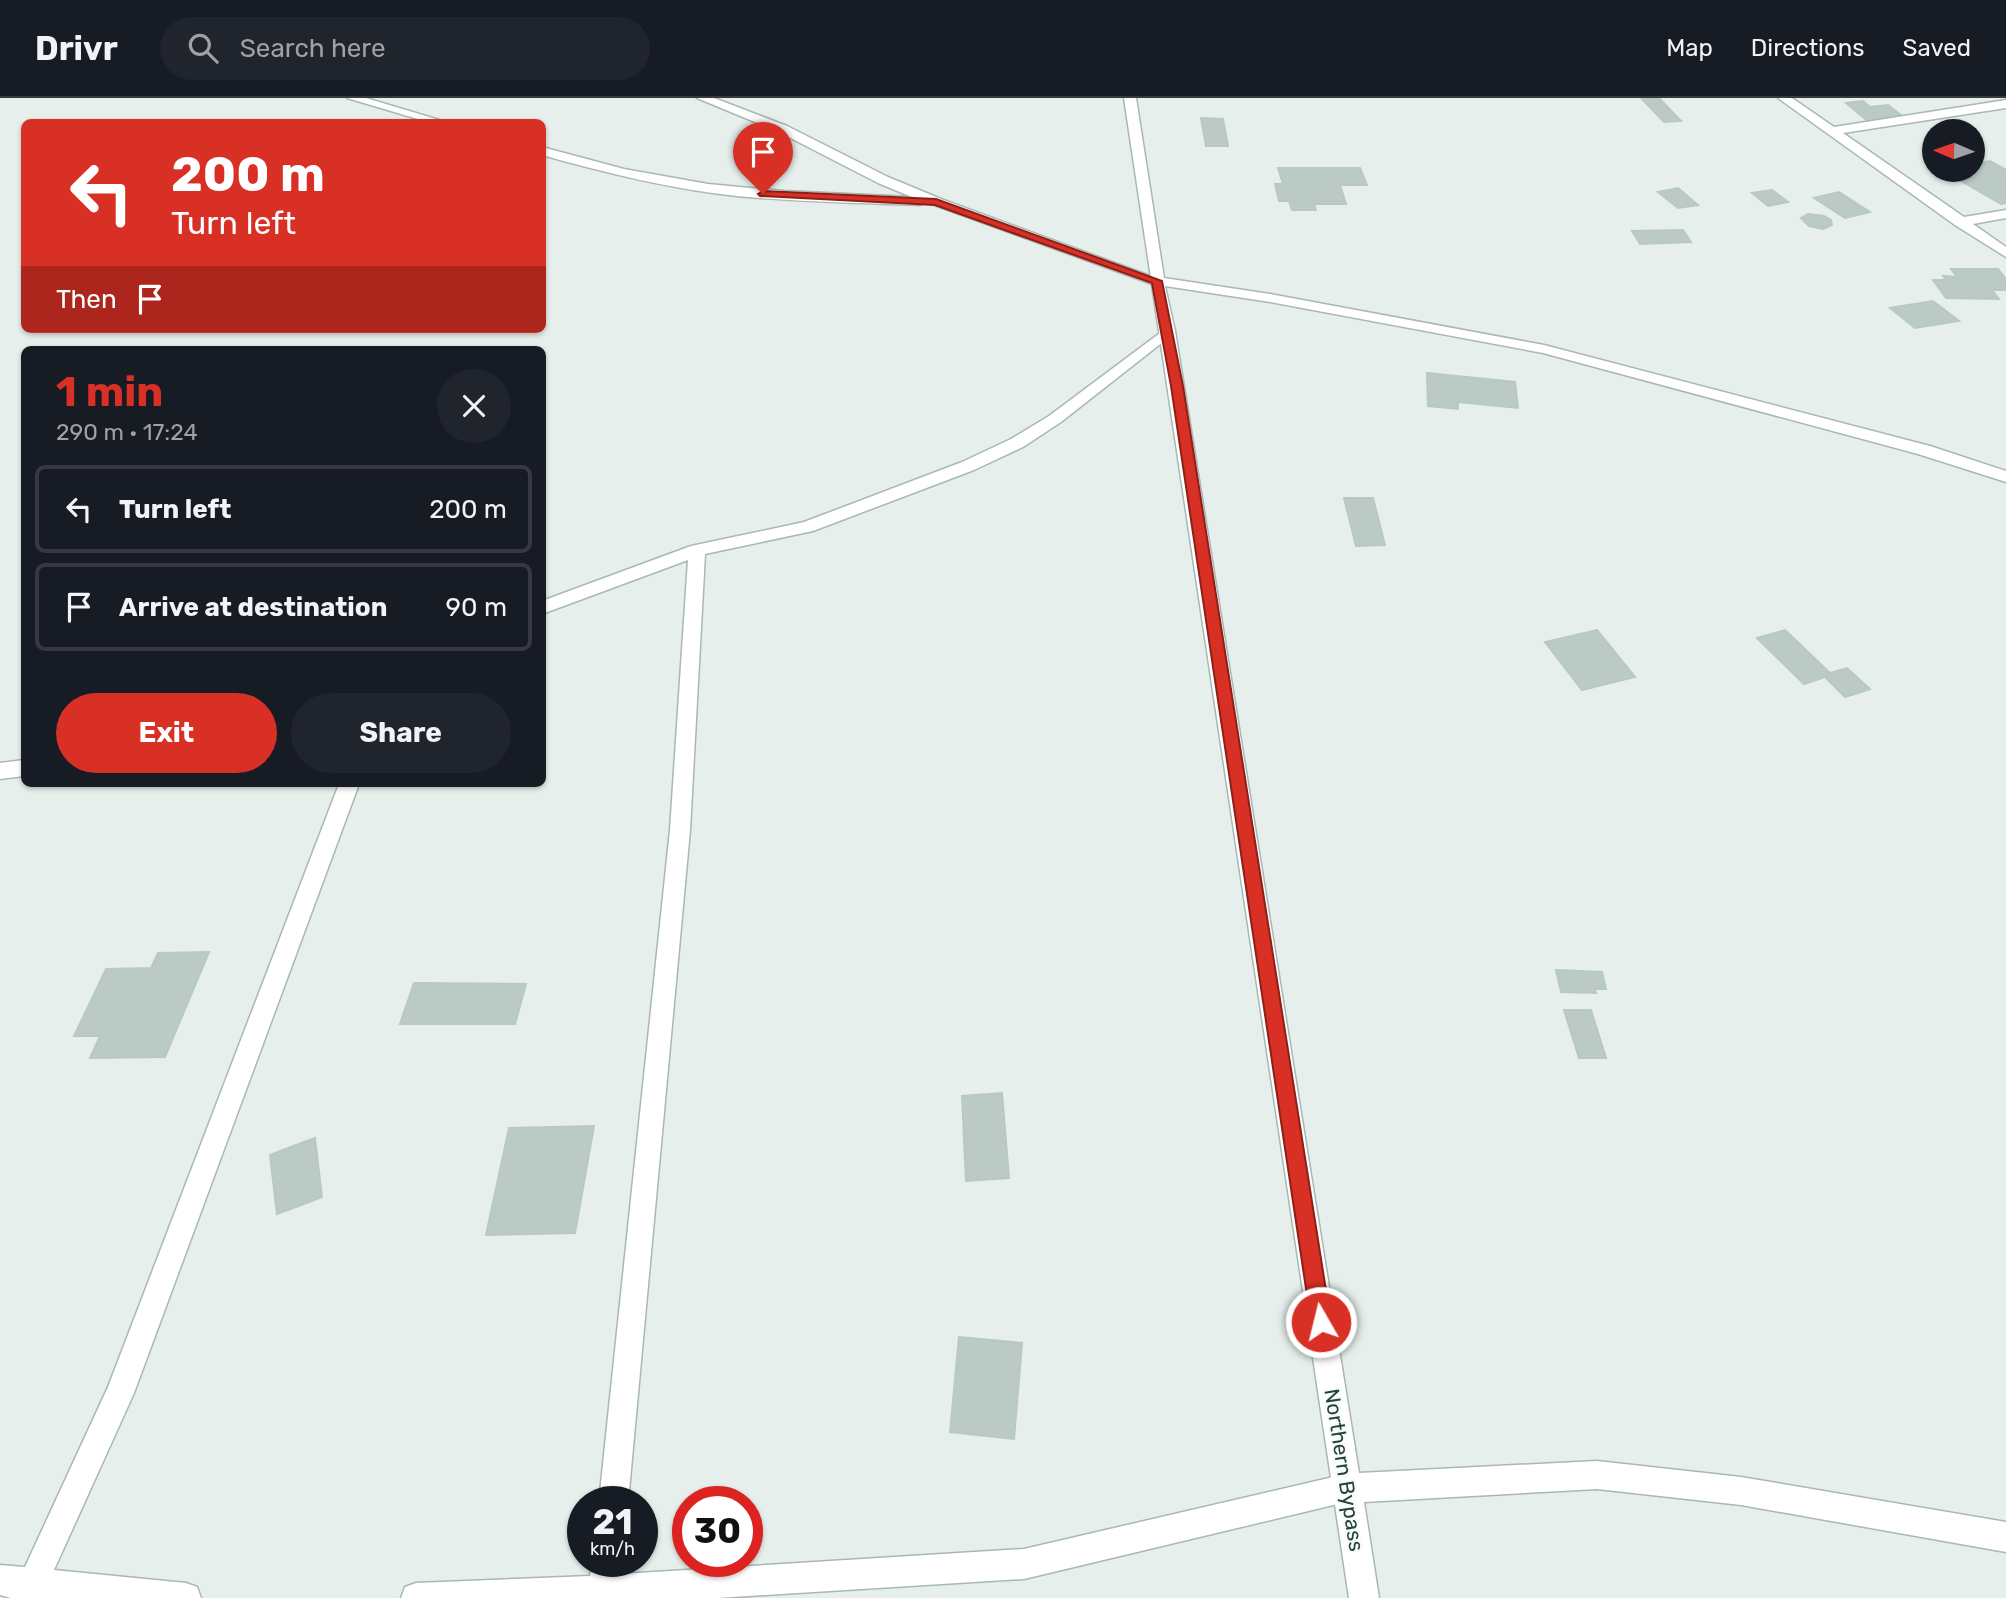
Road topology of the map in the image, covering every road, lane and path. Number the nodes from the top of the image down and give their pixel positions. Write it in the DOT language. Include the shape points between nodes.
graph roads {
  1 [pos="353,98"];
  2 [pos="703,98"];
  3 [pos="1130,98"];
  4 [pos="1784,98"];
  5 [pos="2006,104"];
  6 [pos="429,119"];
  7 [pos="1834,131"];
  8 [pos="546,152"];
  9 [pos="936,202"];
  10 [pos="2006,214"];
  11 [pos="1960,222"];
  12 [pos="2006,253"];
  13 [pos="1157,281"];
  14 [pos="1168,331"];
  15 [pos="2006,477"];
  16 [pos="697,550"];
  17 [pos="546,607"];
  18 [pos="21,768"];
  19 [pos="0,771"];
  20 [pos="348,787"];
  21 [pos="615,1486"];
  22 [pos="1346,1488"];
  23 [pos="2006,1537"];
  24 [pos="0,1580"];
  25 [pos="605,1583"];
  26 [pos="29,1590"];
  27 [pos="186,1598"];
  28 [pos="416,1598"];
  29 [pos="1364,1598"];
  1 -- 6 [label="street"];
  2 -- 9 [label="street" via="783,129"];
  3 -- 13 [label="street, Northern Bypass"];
  4 -- 7 [label="street"];
  5 -- 7 [label="street"];
  7 -- 11 [label="street"];
  8 -- 9 [label="street" via="715,189"];
  9 -- 13 [label="street"];
  10 -- 11 [label="street"];
  11 -- 12 [label="street"];
  13 -- 14 [label="street, Northern Bypass"];
  13 -- 15 [label="street" via="1544,349 1924,450"];
  14 -- 16 [label="street" via="1017,443 807,527"];
  14 -- 22 [label="street, Northern Bypass"];
  16 -- 17 [label="street"];
  16 -- 21 [label="street" via="680,830"];
  18 -- 19 [label="street"];
  20 -- 26 [label="street" via="120,1393"];
  22 -- 23 [label="street" via="1597,1475 1741,1491"];
  22 -- 25 [label="street" via="1024,1564"];
  22 -- 29 [label="street, Northern Bypass"];
  24 -- 26 [label="street"];
  25 -- 28 [label="street"];
  26 -- 27 [label="street"];
}
